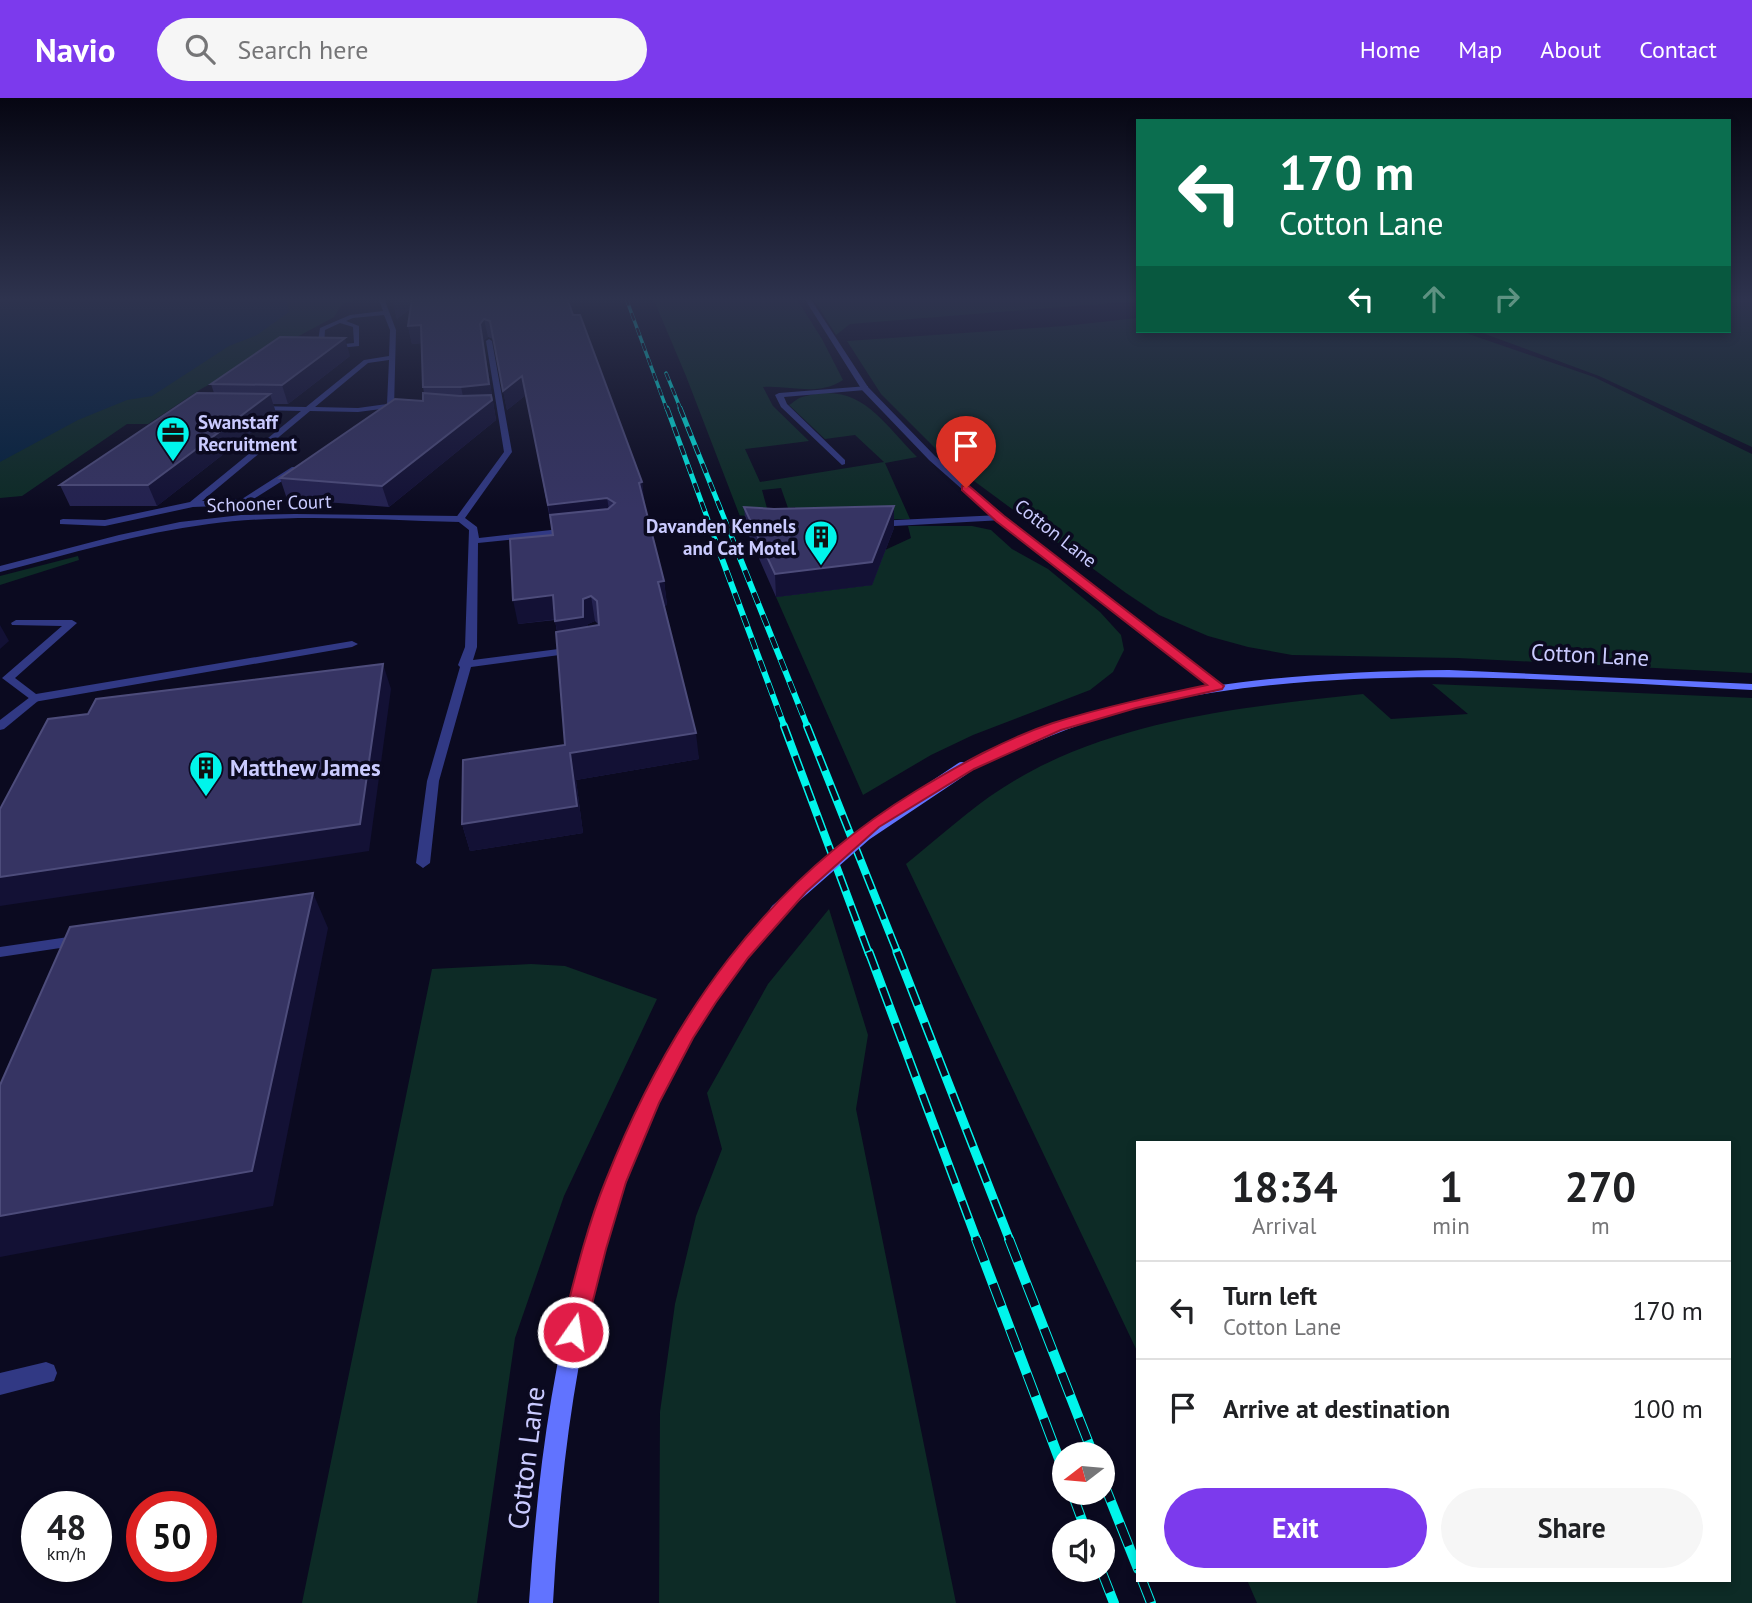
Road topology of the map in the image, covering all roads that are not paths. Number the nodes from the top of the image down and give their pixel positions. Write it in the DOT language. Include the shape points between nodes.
graph roads {
  1 [pos="357,368"];
  2 [pos="393,368"];
  3 [pos="494,368"];
  4 [pos="852,368"];
  5 [pos="865,388"];
  6 [pos="391,406"];
  7 [pos="252,408"];
  8 [pos="501,408"];
  9 [pos="307,409"];
  10 [pos="489,409"];
  11 [pos="368,421"];
  12 [pos="842,462"];
  13 [pos="301,465"];
  14 [pos="193,504"];
  15 [pos="1000,518"];
  16 [pos="460,519"];
  17 [pos="63,522"];
  18 [pos="866,524"];
  19 [pos="583,529"];
  20 [pos="473,541"];
  21 [pos="0,569"];
  22 [pos="16,623"];
  23 [pos="352,644"];
  24 [pos="583,649"];
  25 [pos="464,665"];
  26 [pos="1217,686"];
  27 [pos="1752,687"];
  28 [pos="34,698"];
  29 [pos="0,726"];
  30 [pos="423,863"];
  31 [pos="96,937"];
  32 [pos="0,952"];
  33 [pos="47,1373"];
  34 [pos="0,1384"];
  35 [pos="541,1603"];
  1 -- 9 [label="street"];
  2 -- 6 [label="street"];
  3 -- 8 [label="street"];
  4 -- 5 [label="street, Cotton Lane"];
  5 -- 12 [label="street" via="779,395 783,405"];
  5 -- 15 [label="street, Cotton Lane" via="932,458"];
  6 -- 9 [label="street"];
  6 -- 11 [label="street"];
  7 -- 9 [label="street"];
  8 -- 10 [label="street"];
  8 -- 16 [label="street" via="508,452"];
  9 -- 14 [label="street"];
  13 -- 14 [label="street" via="244,502"];
  14 -- 17 [label="street" via="105,523"];
  15 -- 18 [label="street"];
  15 -- 26 [label="street, Cotton Lane"];
  16 -- 20 [label="street" via="474,529"];
  16 -- 21 [label="street, Schooner Court" via="242,518 169,527"];
  19 -- 20 [label="street"];
  20 -- 25 [label="street" via="471,647"];
  22 -- 28 [label="street" via="72,623 8,678"];
  23 -- 28 [label="street"];
  24 -- 25 [label="street"];
  25 -- 30 [label="street" via="433,780"];
  26 -- 27 [label="main road, Cotton Lane" via="1315,675 1407,672"];
  26 -- 35 [label="main road, Cotton Lane, bridge" via="1056,727 962,769 859,835 777,911 728,972 686,1034 649,1102 615,1182 583,1290 563,1381 548,1485"];
  28 -- 29 [label="street"];
  31 -- 32 [label="street"];
  33 -- 34 [label="street"];
}
